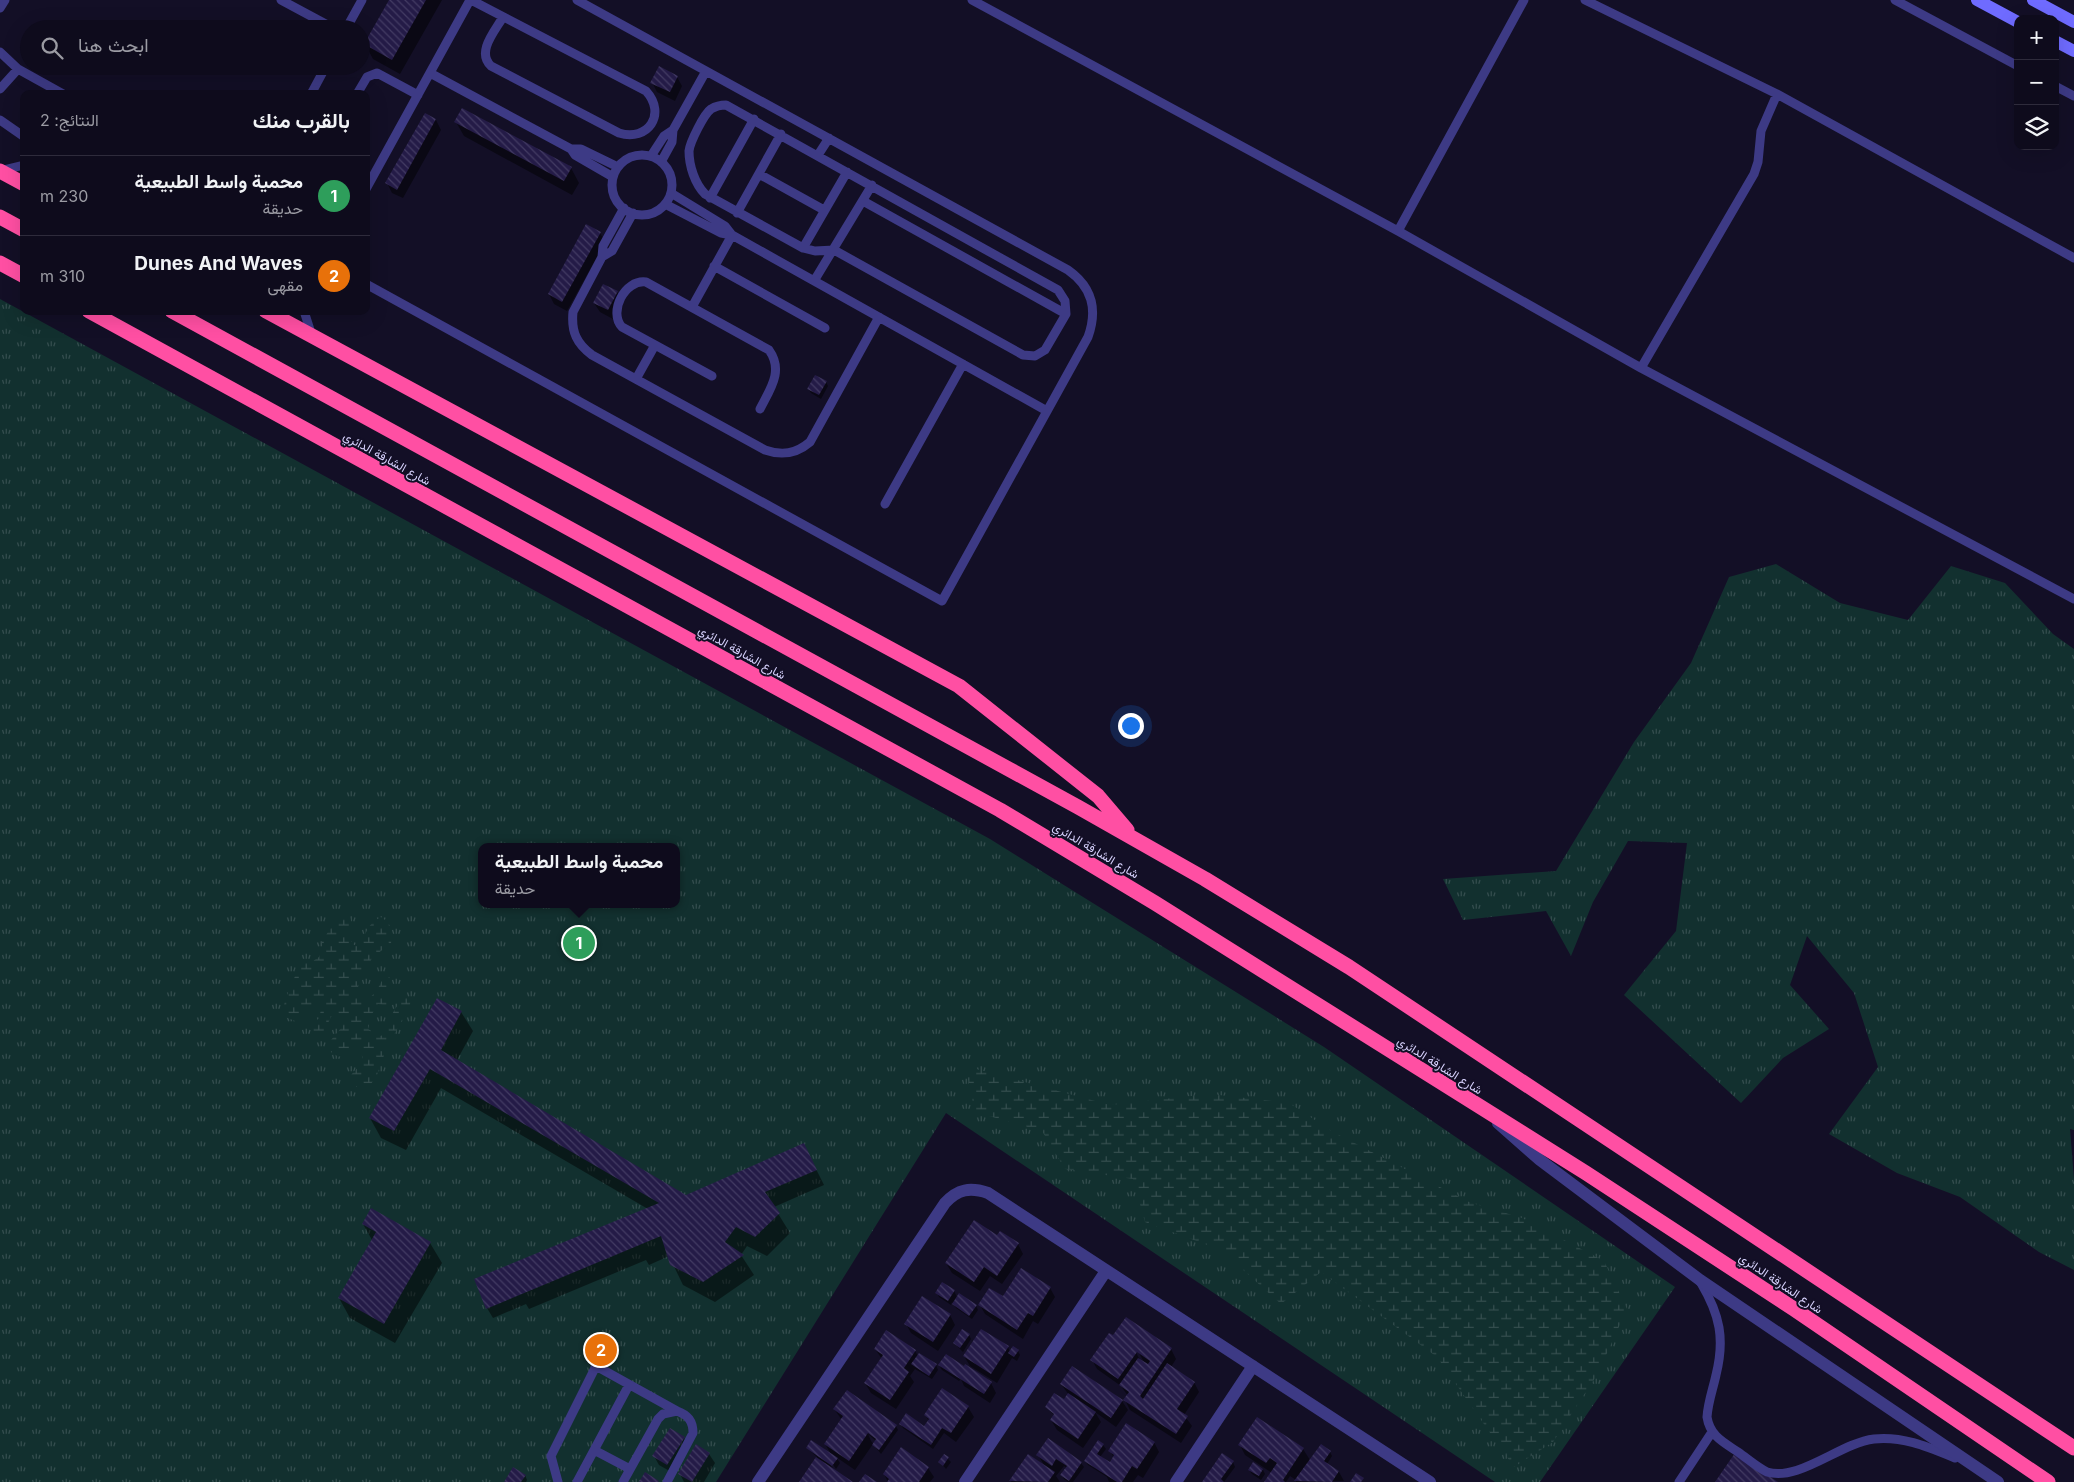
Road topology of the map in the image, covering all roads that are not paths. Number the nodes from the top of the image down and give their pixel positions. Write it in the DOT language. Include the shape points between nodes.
graph roads {
  1 [pos="5,0"];
  2 [pos="281,0"];
  3 [pos="362,0"];
  4 [pos="471,0"];
  5 [pos="578,0"];
  6 [pos="972,0"];
  7 [pos="1524,0"];
  8 [pos="1585,0"];
  9 [pos="1895,0"];
  10 [pos="1977,0"];
  11 [pos="2033,0"];
  12 [pos="0,8"];
  13 [pos="503,17"];
  14 [pos="318,20"];
  15 [pos="351,20"];
  16 [pos="2014,20"];
  17 [pos="2074,22"];
  18 [pos="2059,43"];
  19 [pos="2074,51"];
  20 [pos="0,52"];
  21 [pos="2014,64"];
  22 [pos="18,69"];
  23 [pos="706,71"];
  24 [pos="430,73"];
  25 [pos="29,75"];
  26 [pos="321,75"];
  27 [pos="2059,88"];
  28 [pos="0,89"];
  29 [pos="55,90"];
  30 [pos="313,90"];
  31 [pos="360,90"];
  32 [pos="1777,94"];
  33 [pos="418,95"];
  34 [pos="2074,96"];
  35 [pos="754,119"];
  36 [pos="0,120"];
  37 [pos="673,130"];
  38 [pos="20,134"];
  39 [pos="781,134"];
  40 [pos="828,138"];
  41 [pos="571,149"];
  42 [pos="818,155"];
  43 [pos="651,156"];
  44 [pos="662,162"];
  45 [pos="20,165"];
  46 [pos="618,167"];
  47 [pos="0,171"];
  48 [pos="847,172"];
  49 [pos="759,174"];
  50 [pos="613,177"];
  51 [pos="20,182"];
  52 [pos="370,182"];
  53 [pos="872,185"];
  54 [pos="671,193"];
  55 [pos="710,198"];
  56 [pos="863,201"];
  57 [pos="665,204"];
  58 [pos="624,208"];
  59 [pos="824,210"];
  60 [pos="633,213"];
  61 [pos="737,213"];
  62 [pos="0,217"];
  63 [pos="20,228"];
  64 [pos="1398,231"];
  65 [pos="732,235"];
  66 [pos="803,248"];
  67 [pos="834,250"];
  68 [pos="602,257"];
  69 [pos="2074,258"];
  70 [pos="0,263"];
  71 [pos="714,266"];
  72 [pos="20,274"];
  73 [pos="814,281"];
  74 [pos="370,286"];
  75 [pos="692,307"];
  76 [pos="1066,314"];
  77 [pos="96,315"];
  78 [pos="179,315"];
  79 [pos="273,315"];
  80 [pos="305,315"];
  81 [pos="879,317"];
  82 [pos="825,328"];
  83 [pos="312,336"];
  84 [pos="655,345"];
  85 [pos="963,364"];
  86 [pos="1641,368"];
  87 [pos="712,376"];
  88 [pos="636,379"];
  89 [pos="760,409"];
  90 [pos="1047,411"];
  91 [pos="885,504"];
  92 [pos="2074,599"];
  93 [pos="1132,837"];
  94 [pos="1481,1108"];
  95 [pos="1106,1270"];
  96 [pos="1700,1280"];
  97 [pos="1253,1366"];
  98 [pos="629,1385"];
  99 [pos="677,1411"];
  100 [pos="1712,1432"];
  101 [pos="2074,1448"];
  102 [pos="594,1450"];
  103 [pos="1972,1465"];
  104 [pos="630,1469"];
  105 [pos="1795,1478"];
  106 [pos="558,1482"];
  107 [pos="577,1482"];
  108 [pos="623,1482"];
  109 [pos="667,1482"];
  110 [pos="758,1482"];
  111 [pos="965,1482"];
  112 [pos="1176,1482"];
  113 [pos="1430,1482"];
  114 [pos="1679,1482"];
  115 [pos="1998,1482"];
  116 [pos="2048,1482"];
  1 -- 12 [label="lane"];
  2 -- 14 [label="lane"];
  3 -- 15 [label="lane"];
  4 -- 13 [label="lane"];
  4 -- 24 [label="lane"];
  5 -- 23 [label="lane"];
  6 -- 64 [label="lane"];
  7 -- 64 [label="lane"];
  8 -- 32 [label="lane"];
  9 -- 21 [label="lane"];
  10 -- 16 [label="main road"];
  11 -- 17 [label="main road"];
  13 -- 13 [label="lane" via="646,91 655,112 649,127 635,135 619,133 492,66 486,60 485,51"];
  18 -- 19 [label="main road"];
  20 -- 22 [label="lane"];
  22 -- 28 [label="lane"];
  23 -- 37 [label="lane"];
  23 -- 40 [label="lane"];
  24 -- 33 [label="lane"];
  24 -- 41 [label="lane"];
  25 -- 29 [label="lane"];
  26 -- 30 [label="lane"];
  27 -- 34 [label="lane"];
  31 -- 33 [label="lane" via="367,77 377,73"];
  32 -- 69 [label="lane"];
  32 -- 86 [label="lane" via="1761,132 1754,174"];
  33 -- 52 [label="lane"];
  35 -- 39 [label="lane"];
  35 -- 55 [label="lane"];
  35 -- 55 [label="lane" via="731,106 721,105 712,109 691,142 689,152 695,179"];
  36 -- 38 [label="lane"];
  37 -- 43 [label="lane" via="664,136"];
  37 -- 44 [label="lane" via="672,142"];
  39 -- 42 [label="lane"];
  39 -- 49 [label="lane"];
  40 -- 42 [label="lane"];
  40 -- 90 [label="lane" via="1068,270 1087,287 1094,312 1092,325"];
  41 -- 46 [label="lane" via="581,149"];
  41 -- 50 [label="lane"];
  42 -- 48 [label="lane"];
  43 -- 44 [label="lane"];
  43 -- 46 [label="lane" via="633,156"];
  44 -- 54 [label="lane" via="671,176"];
  45 -- 47 [label="lane"];
  46 -- 50 [label="lane"];
  47 -- 51 [label="highway"];
  48 -- 53 [label="lane"];
  48 -- 59 [label="lane"];
  49 -- 59 [label="lane"];
  49 -- 61 [label="lane"];
  50 -- 58 [label="lane" via="614,194"];
  53 -- 56 [label="lane"];
  53 -- 76 [label="lane" via="1058,290 1065,301"];
  54 -- 57 [label="lane"];
  54 -- 65 [label="lane" via="725,226"];
  55 -- 61 [label="lane"];
  56 -- 67 [label="lane"];
  56 -- 76 [label="lane"];
  57 -- 60 [label="lane" via="650,214"];
  57 -- 65 [label="lane" via="721,233"];
  58 -- 60 [label="lane"];
  58 -- 68 [label="lane" via="603,246"];
  59 -- 66 [label="lane"];
  60 -- 68 [label="lane" via="612,251"];
  61 -- 66 [label="lane"];
  62 -- 63 [label="highway"];
  64 -- 86 [label="lane"];
  65 -- 71 [label="lane"];
  65 -- 73 [label="lane"];
  66 -- 67 [label="lane"];
  67 -- 73 [label="lane"];
  67 -- 76 [label="lane" via="1029,357 1045,350"];
  68 -- 88 [label="lane" via="573,312 574,332 588,352"];
  70 -- 72 [label="highway"];
  71 -- 75 [label="lane"];
  71 -- 82 [label="lane"];
  73 -- 81 [label="lane"];
  74 -- 90 [label="lane" via="942,601"];
  75 -- 84 [label="lane" via="646,282 631,285 617,308 616,319 622,327"];
  75 -- 89 [label="lane" via="769,350 774,356 775,379"];
  77 -- 94 [label="highway, شارع الشارقة الدائري" via="1000,810 1148,898"];
  78 -- 93 [label="highway, شارع الشارقة الدائري"];
  79 -- 83 [label="highway"];
  80 -- 83 [label="lane"];
  81 -- 85 [label="lane"];
  81 -- 88 [label="lane" via="816,434 794,453 774,454 765,450"];
  83 -- 93 [label="highway" via="958,686 1098,796"];
  84 -- 87 [label="lane"];
  84 -- 88 [label="lane"];
  85 -- 90 [label="lane"];
  85 -- 91 [label="lane"];
  86 -- 92 [label="lane"];
  93 -- 101 [label="highway, شارع الشارقة الدائري" via="1286,927 1420,1013"];
  94 -- 96 [label="street" via="1540,1160"];
  94 -- 116 [label="highway, شارع الشارقة الدائري" via="1778,1298"];
  95 -- 97 [label="street"];
  95 -- 110 [label="street" via="988,1193 969,1189 960,1191 945,1203"];
  95 -- 111 [label="street"];
  96 -- 100 [label="lane" via="1716,1311 1721,1335 1720,1360 1708,1408 1708,1424"];
  96 -- 103 [label="street"];
  97 -- 112 [label="street"];
  97 -- 113 [label="street"];
  98 -- 99 [label="lane"];
  98 -- 102 [label="lane"];
  98 -- 106 [label="lane" via="596,1366 550,1456"];
  99 -- 104 [label="lane" via="663,1414 658,1419"];
  99 -- 109 [label="lane" via="690,1419 693,1433"];
  100 -- 105 [label="lane" via="1767,1472"];
  100 -- 114 [label="lane"];
  102 -- 104 [label="lane"];
  102 -- 107 [label="lane"];
  103 -- 105 [label="lane" via="1915,1442 1871,1439 1857,1443"];
  103 -- 115 [label="street"];
  104 -- 108 [label="lane"];
}
